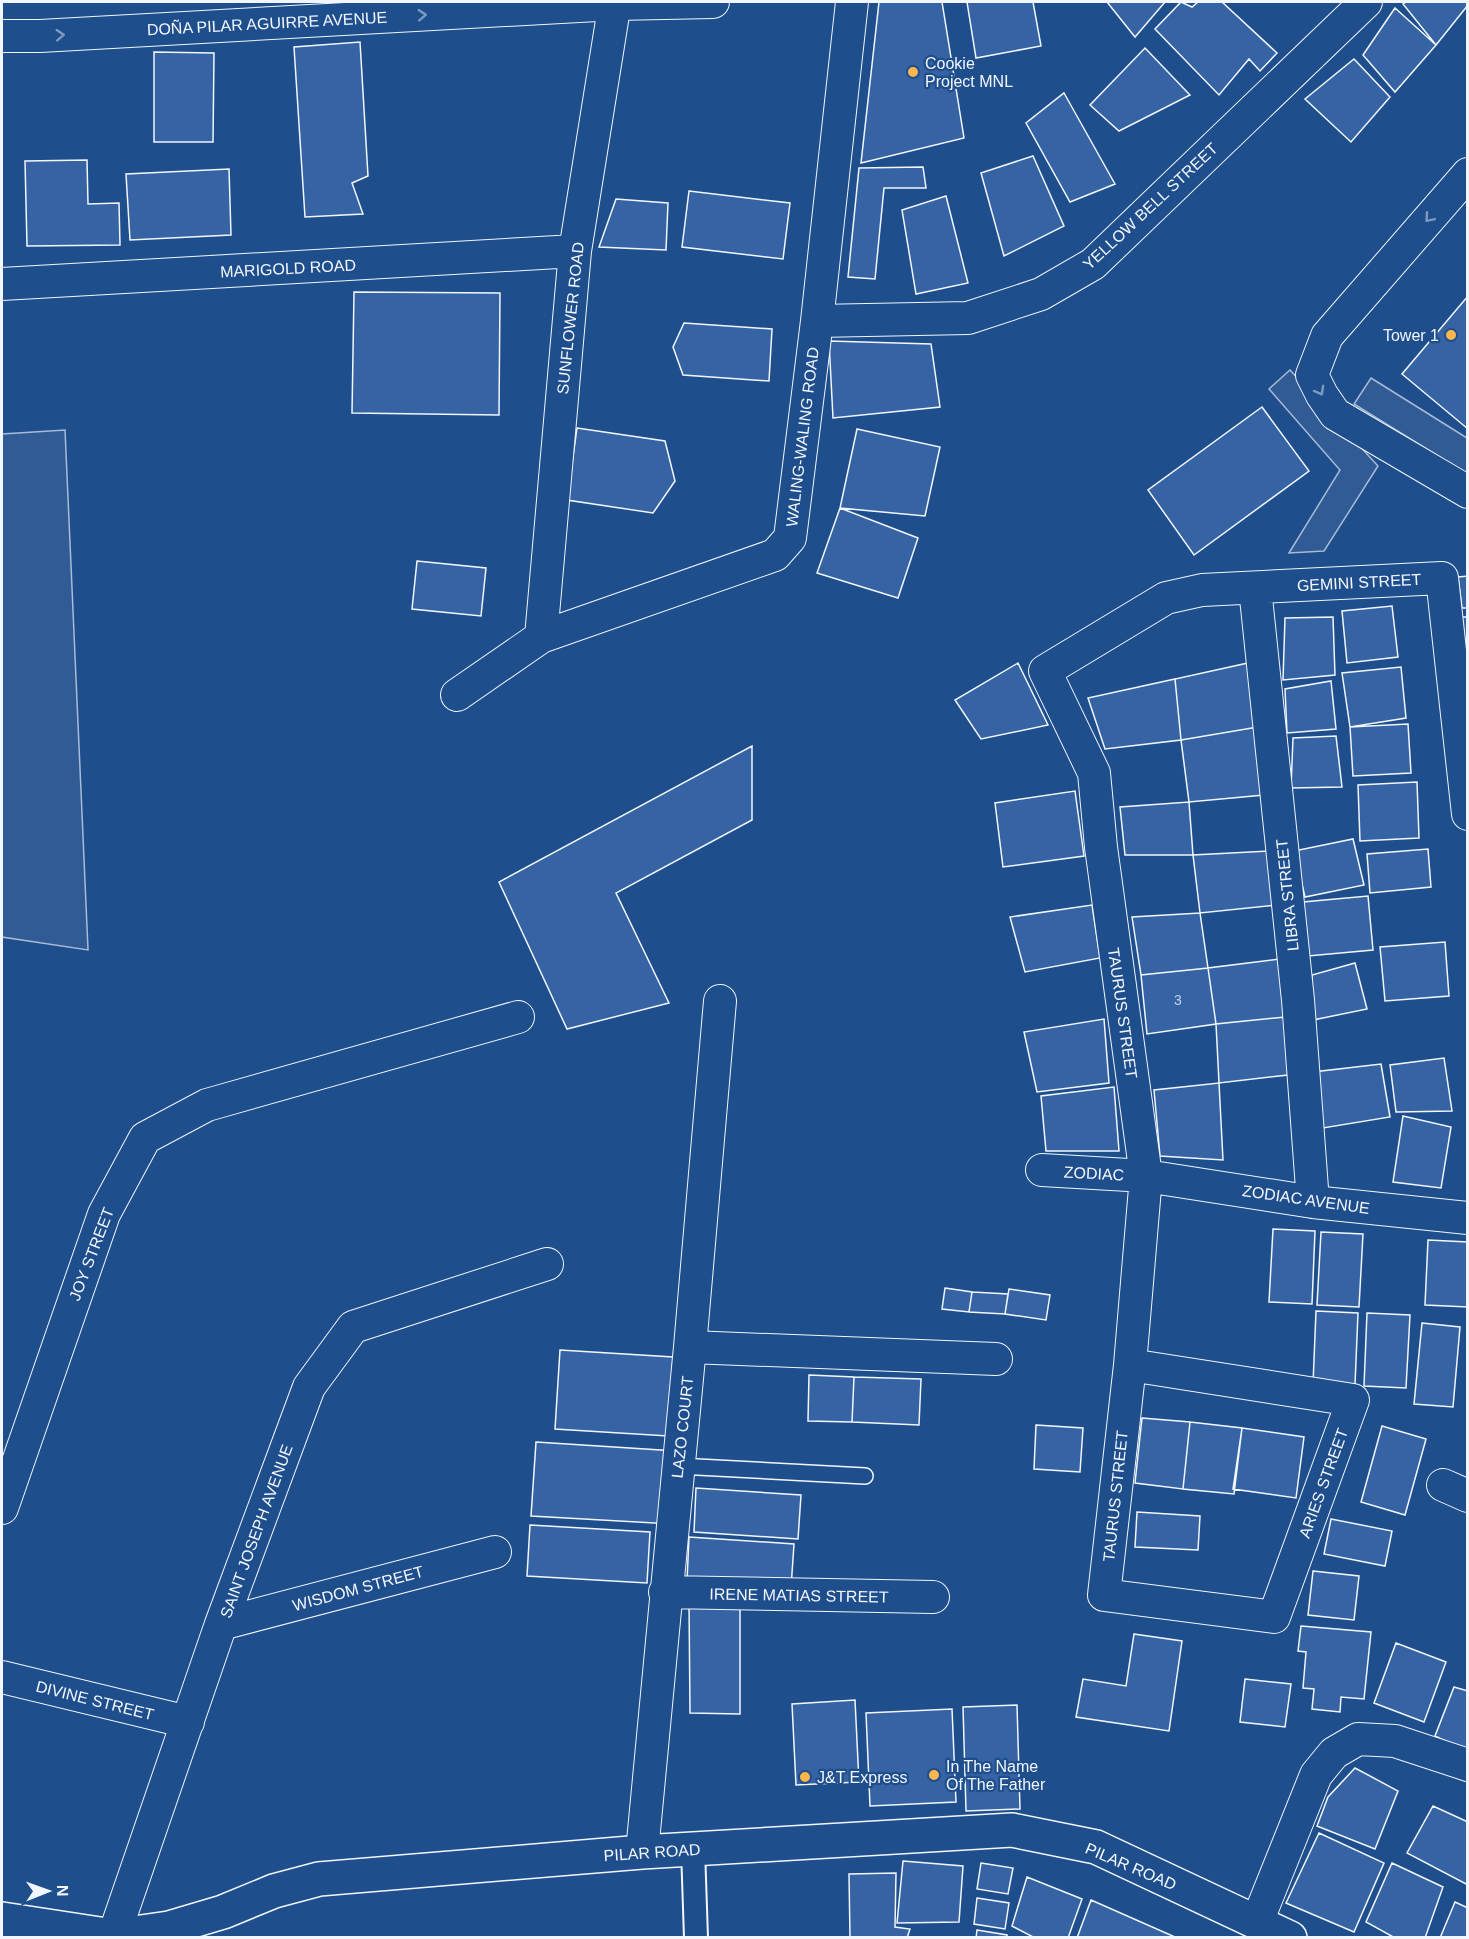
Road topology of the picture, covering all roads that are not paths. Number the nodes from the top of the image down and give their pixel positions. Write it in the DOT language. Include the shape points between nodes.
graph roads {
  1 [pos="713,2"];
  2 [pos="852,2"];
  3 [pos="1366,2"];
  4 [pos="615,3"];
  5 [pos="2,36"];
  6 [pos="1467,174"];
  7 [pos="575,251"];
  8 [pos="2,284"];
  9 [pos="817,321"];
  10 [pos="1467,492"];
  11 [pos="1255,588"];
  12 [pos="541,637"];
  13 [pos="457,695"];
  14 [pos="1467,814"];
  15 [pos="720,1001"];
  16 [pos="518,1017"];
  17 [pos="1042,1170"];
  18 [pos="1146,1176"];
  19 [pos="1313,1202"];
  20 [pos="1467,1218"];
  21 [pos="547,1264"];
  22 [pos="690,1347"];
  23 [pos="996,1359"];
  24 [pos="1130,1365"];
  25 [pos="678,1466"];
  26 [pos="865,1476"];
  27 [pos="2,1508"];
  28 [pos="495,1552"];
  29 [pos="665,1592"];
  30 [pos="1104,1595"];
  31 [pos="933,1597"];
  32 [pos="221,1624"];
  33 [pos="2,1677"];
  34 [pos="188,1722"];
  35 [pos="1467,1765"];
  36 [pos="693,1849"];
  37 [pos="642,1852"];
  38 [pos="2,1919"];
  39 [pos="1257,1922"];
  40 [pos="113,1937"];
  41 [pos="696,1938"];
  42 [pos="1290,1938"];
  1 -- 4 [label="street, DOÑA PILAR AGUIRRE AVENUE"];
  2 -- 9 [label="street, WALING-WALING ROAD"];
  3 -- 9 [label="street, YELLOW BELL STREET" via="1093,264 1041,294 968,318"];
  5 -- 4 [label="street, DOÑA PILAR AGUIRRE AVENUE, one-way"];
  4 -- 7 [label="street, SUNFLOWER ROAD"];
  6 -- 10 [label="street, one-way" via="1327,336 1312,375 1335,414"];
  7 -- 8 [label="street, MARIGOLD ROAD"];
  7 -- 12 [label="street, SUNFLOWER ROAD"];
  9 -- 12 [label="street, WALING-WALING ROAD" via="790,538 775,555"];
  11 -- 14 [label="street, GEMINI STREET" via="1442,578"];
  11 -- 18 [label="street, TAURUS STREET" via="1202,590 1166,598 1045,671 1094,773"];
  11 -- 19 [label="street, LIBRA STREET" via="1298,1000"];
  12 -- 13 [label="street, WALING-WALING ROAD"];
  15 -- 22 [label="street, LAZO COURT"];
  16 -- 27 [label="street, JOY STREET" via="207,1105 146,1138 104,1214"];
  17 -- 18 [label="street, ZODIAC"];
  18 -- 19 [label="street, ZODIAC AVENUE"];
  18 -- 24 [label="street, TAURUS STREET"];
  19 -- 20 [label="street, ZODIAC AVENUE"];
  21 -- 32 [label="street, SAINT JOSEPH AVENUE" via="353,1327 309,1388"];
  22 -- 23 [label="street"];
  22 -- 25 [label="street, LAZO COURT"];
  24 -- 30 [label="street, TAURUS STREET"];
  24 -- 30 [label="street, ARIES STREET" via="1353,1400 1274,1617"];
  25 -- 26 [label="lane"];
  25 -- 29 [label="street, LAZO COURT"];
  28 -- 32 [label="street, WISDOM STREET"];
  29 -- 31 [label="street, IRENE MATIAS STREET"];
  29 -- 37 [label="street, LAZO COURT"];
  32 -- 34 [label="street, SAINT JOSEPH AVENUE"];
  33 -- 34 [label="street, DIVINE STREET"];
  34 -- 40 [label="street, SAINT JOSEPH AVENUE"];
  35 -- 39 [label="street" via="1395,1741 1358,1739 1334,1753 1316,1775"];
  36 -- 37 [label="street, PILAR ROAD"];
  36 -- 39 [label="street, PILAR ROAD" via="1012,1830 1096,1847"];
  36 -- 41 [label="street"];
  37 -- 40 [label="street, PILAR ROAD" via="319,1879 169,1928"];
  38 -- 40 [label="street, PILAR ROAD"];
  39 -- 42 [label="street, PILAR ROAD"];
}
